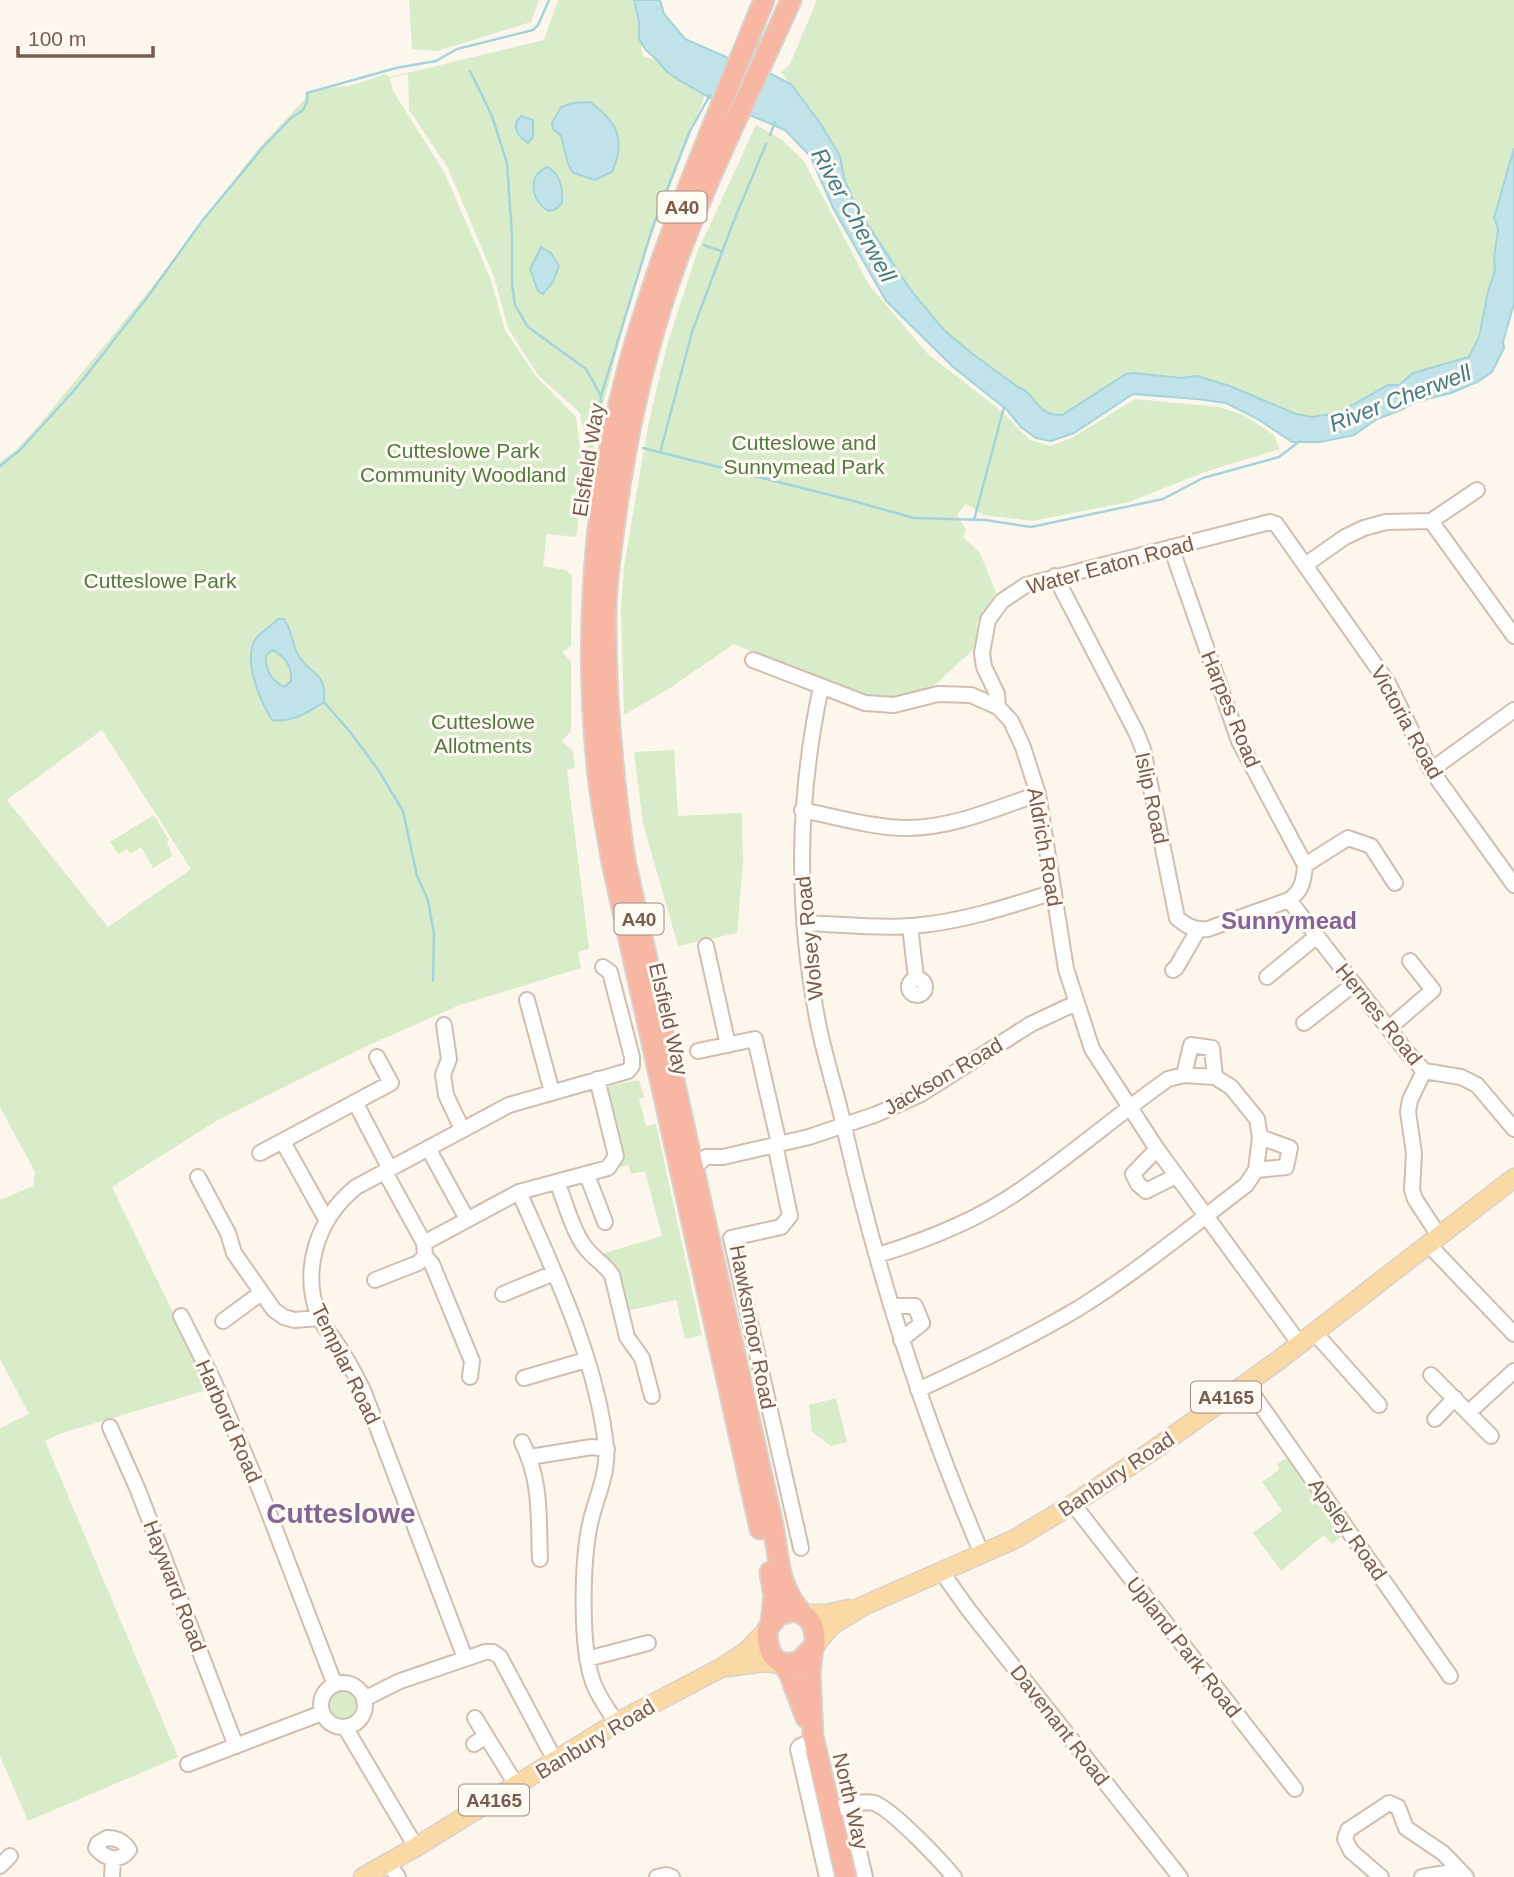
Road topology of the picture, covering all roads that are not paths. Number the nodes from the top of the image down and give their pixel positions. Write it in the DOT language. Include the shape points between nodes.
graph roads {
  1 [pos="764,0"];
  2 [pos="791,0"];
  3 [pos="726,121"];
  4 [pos="1477,490"];
  5 [pos="1432,521"];
  6 [pos="1276,524"];
  7 [pos="1171,547"];
  8 [pos="1305,565"];
  9 [pos="1055,576"];
  10 [pos="1514,636"];
  11 [pos="982,653"];
  12 [pos="752,660"];
  13 [pos="821,687"];
  14 [pos="998,707"];
  15 [pos="1514,710"];
  16 [pos="1431,770"];
  17 [pos="1038,794"];
  18 [pos="802,810"];
  19 [pos="1305,865"];
  20 [pos="1395,883"];
  21 [pos="1514,885"];
  22 [pos="1054,892"];
  23 [pos="1289,900"];
  24 [pos="804,923"];
  25 [pos="910,926"];
  26 [pos="1198,930"];
  27 [pos="1317,936"];
  28 [pos="706,946"];
  29 [pos="1410,961"];
  30 [pos="603,967"];
  31 [pos="1173,970"];
  32 [pos="1267,977"];
  33 [pos="916,978"];
  34 [pos="1354,984"];
  35 [pos="527,1000"];
  36 [pos="1076,1003"];
  37 [pos="1304,1023"];
  38 [pos="444,1025"];
  39 [pos="1389,1028"];
  40 [pos="729,1045"];
  41 [pos="698,1051"];
  42 [pos="377,1057"];
  43 [pos="1424,1072"];
  44 [pos="1184,1075"];
  45 [pos="1215,1077"];
  46 [pos="597,1079"];
  47 [pos="552,1092"];
  48 [pos="355,1102"];
  49 [pos="1129,1108"];
  50 [pos="844,1127"];
  51 [pos="461,1129"];
  52 [pos="1514,1129"];
  53 [pos="1261,1137"];
  54 [pos="283,1142"];
  55 [pos="777,1144"];
  56 [pos="428,1148"];
  57 [pos="1157,1149"];
  58 [pos="260,1153"];
  59 [pos="723,1157"];
  60 [pos="388,1170"];
  61 [pos="1256,1170"];
  62 [pos="587,1175"];
  63 [pos="1176,1176"];
  64 [pos="198,1177"];
  65 [pos="1514,1178"];
  66 [pos="692,1180"];
  67 [pos="557,1182"];
  68 [pos="519,1192"];
  69 [pos="1205,1216"];
  70 [pos="326,1219"];
  71 [pos="467,1219"];
  72 [pos="605,1222"];
  73 [pos="1434,1240"];
  74 [pos="425,1249"];
  75 [pos="878,1255"];
  76 [pos="554,1273"];
  77 [pos="375,1280"];
  78 [pos="261,1293"];
  79 [pos="503,1294"];
  80 [pos="891,1306"];
  81 [pos="181,1316"];
  82 [pos="320,1318"];
  83 [pos="223,1321"];
  84 [pos="1314,1332"];
  85 [pos="1514,1334"];
  86 [pos="901,1340"];
  87 [pos="1299,1343"];
  88 [pos="586,1360"];
  89 [pos="1514,1371"];
  90 [pos="1432,1375"];
  91 [pos="470,1377"];
  92 [pos="524,1378"];
  93 [pos="1245,1383"];
  94 [pos="918,1390"];
  95 [pos="652,1396"];
  96 [pos="1455,1398"];
  97 [pos="1379,1405"];
  98 [pos="1469,1412"];
  99 [pos="1435,1419"];
  100 [pos="110,1427"];
  101 [pos="1491,1436"];
  102 [pos="522,1442"];
  103 [pos="607,1449"];
  104 [pos="530,1457"];
  105 [pos="1073,1504"];
  106 [pos="801,1548"];
  107 [pos="982,1553"];
  108 [pos="540,1559"];
  109 [pos="941,1571"];
  110 [pos="863,1606"];
  111 [pos="803,1614"];
  112 [pos="769,1626"];
  113 [pos="648,1643"];
  114 [pos="814,1647"];
  115 [pos="466,1658"];
  116 [pos="587,1659"];
  117 [pos="782,1664"];
  118 [pos="721,1668"];
  119 [pos="1450,1676"];
  120 [pos="335,1685"];
  121 [pos="364,1701"];
  122 [pos="322,1713"];
  123 [pos="475,1718"];
  124 [pos="616,1723"];
  125 [pos="345,1727"];
  126 [pos="813,1738"];
  127 [pos="236,1746"];
  128 [pos="550,1751"];
  129 [pos="188,1764"];
  130 [pos="517,1786"];
  131 [pos="1295,1789"];
  132 [pos="839,1808"];
  133 [pos="416,1847"];
  134 [pos="113,1859"];
  135 [pos="393,1870"];
  136 [pos="1462,1874"];
  137 [pos="112,1877"];
  138 [pos="363,1877"];
  139 [pos="657,1877"];
  140 [pos="672,1877"];
  141 [pos="827,1877"];
  142 [pos="846,1877"];
  143 [pos="865,1877"];
  144 [pos="954,1877"];
  145 [pos="1180,1877"];
  146 [pos="1381,1877"];
  147 [pos="1422,1877"];
  1 -- 3 [label="highway, A40"];
  2 -- 3 [label="highway, A40" via="767,55"];
  3 -- 66 [label="highway, Elsfield Way / A40" via="689,230 628,369 608,461 592,611 599,785 612,863"];
  4 -- 5 [label="street"];
  5 -- 8 [label="street" via="1386,522 1364,528"];
  5 -- 10 [label="street"];
  6 -- 7 [label="street, Water Eaton Road"];
  6 -- 8 [label="street, Victoria Road"];
  7 -- 9 [label="street, Water Eaton Road"];
  7 -- 19 [label="street, Harpes Road" via="1239,741"];
  8 -- 16 [label="street, Victoria Road" via="1388,683"];
  9 -- 11 [label="street, Water Eaton Road" via="1026,585 1002,601 988,620"];
  9 -- 26 [label="street, Islip Road" via="1143,749 1177,918"];
  11 -- 14 [label="street, Aldrich Road"];
  12 -- 13 [label="street"];
  13 -- 14 [label="street" via="865,703 894,705 938,694 971,695"];
  13 -- 18 [label="street, Wolsey Road"];
  14 -- 17 [label="street, Aldrich Road" via="1012,721"];
  15 -- 16 [label="street"];
  16 -- 21 [label="street, Victoria Road"];
  17 -- 18 [label="street" via="968,817 909,828"];
  17 -- 22 [label="street, Aldrich Road"];
  18 -- 24 [label="street, Wolsey Road"];
  19 -- 20 [label="street" via="1348,838 1371,846"];
  19 -- 23 [label="street" via="1301,887"];
  22 -- 25 [label="street" via="992,912"];
  22 -- 36 [label="street, Aldrich Road"];
  23 -- 26 [label="street"];
  23 -- 27 [label="street, Hernes Road"];
  24 -- 25 [label="street"];
  24 -- 50 [label="street, Wolsey Road" via="817,1020"];
  25 -- 33 [label="street"];
  26 -- 31 [label="street"];
  27 -- 32 [label="street"];
  27 -- 34 [label="street, Hernes Road"];
  28 -- 40 [label="street"];
  29 -- 39 [label="street" via="1433,990"];
  30 -- 46 [label="street, Templar Road" via="610,972 632,1066"];
  34 -- 37 [label="street"];
  34 -- 39 [label="street, Hernes Road"];
  35 -- 47 [label="street"];
  36 -- 49 [label="street, Aldrich Road" via="1092,1049"];
  36 -- 50 [label="street, Jackson Road" via="1031,1024 920,1094"];
  38 -- 51 [label="street" via="449,1059 443,1075 446,1095"];
  39 -- 43 [label="street, Hernes Road"];
  40 -- 41 [label="street"];
  40 -- 55 [label="street" via="755,1039"];
  42 -- 48 [label="street" via="391,1083"];
  43 -- 52 [label="street, Hernes Road" via="1461,1077 1477,1085"];
  43 -- 73 [label="street" via="1408,1112 1414,1153 1412,1190"];
  44 -- 45 [label="street"];
  44 -- 45 [label="street" via="1191,1045 1212,1048"];
  44 -- 49 [label="street" via="1168,1079"];
  45 -- 53 [label="street" via="1231,1087 1257,1119"];
  46 -- 47 [label="street, Templar Road"];
  46 -- 62 [label="street" via="616,1156 608,1168"];
  47 -- 51 [label="street, Templar Road" via="509,1105"];
  48 -- 54 [label="street"];
  48 -- 60 [label="street"];
  49 -- 57 [label="street, Aldrich Road"];
  49 -- 75 [label="street" via="1018,1192 943,1232"];
  50 -- 55 [label="street, Jackson Road"];
  50 -- 75 [label="street, Wolsey Road"];
  51 -- 56 [label="street, Templar Road"];
  53 -- 61 [label="street"];
  53 -- 61 [label="street" via="1290,1148 1286,1167"];
  54 -- 58 [label="street"];
  54 -- 70 [label="street"];
  55 -- 59 [label="street, Jackson Road"];
  55 -- 106 [label="street, Hawksmoor Road" via="790,1216 780,1227 731,1238"];
  56 -- 60 [label="street, Templar Road"];
  56 -- 71 [label="street"];
  57 -- 63 [label="street, Aldrich Road"];
  57 -- 63 [label="street" via="1133,1174 1138,1184 1146,1191"];
  59 -- 66 [label="street"];
  59 -- 66 [label="street, Jackson Road" via="706,1157"];
  60 -- 70 [label="street, Templar Road" via="356,1186"];
  60 -- 74 [label="street"];
  61 -- 69 [label="street" via="1246,1185"];
  62 -- 67 [label="street"];
  62 -- 72 [label="street"];
  63 -- 69 [label="street, Aldrich Road"];
  64 -- 78 [label="street" via="234,1253"];
  65 -- 73 [label="main road, Banbury Road / A4165"];
  66 -- 111 [label="highway, Elsfield Way / A40" via="782,1578 790,1600"];
  66 -- 112 [label="highway, Elsfield Way / A40" via="772,1580"];
  67 -- 68 [label="street"];
  67 -- 95 [label="street" via="580,1240 612,1275 627,1337 642,1358"];
  68 -- 71 [label="street"];
  68 -- 76 [label="street"];
  69 -- 87 [label="street, Aldrich Road"];
  69 -- 94 [label="street" via="1081,1307"];
  70 -- 82 [label="street, Templar Road" via="312,1271"];
  71 -- 74 [label="street"];
  73 -- 84 [label="main road, Banbury Road / A4165"];
  73 -- 85 [label="street"];
  74 -- 77 [label="street" via="418,1263"];
  74 -- 91 [label="street" via="472,1361"];
  75 -- 80 [label="street, Wolsey Road"];
  76 -- 79 [label="street"];
  76 -- 88 [label="street"];
  78 -- 82 [label="street" via="284,1317"];
  78 -- 83 [label="street"];
  80 -- 86 [label="street, Wolsey Road"];
  80 -- 86 [label="street" via="915,1306 922,1323"];
  81 -- 120 [label="street, Harbord Road" via="260,1490"];
  82 -- 115 [label="street, Templar Road" via="363,1390"];
  84 -- 87 [label="main road, Banbury Road / A4165"];
  84 -- 97 [label="street"];
  86 -- 94 [label="street, Wolsey Road"];
  87 -- 93 [label="main road, Banbury Road / A4165"];
  88 -- 92 [label="street"];
  88 -- 103 [label="street"];
  89 -- 98 [label="street"];
  90 -- 96 [label="street"];
  93 -- 105 [label="main road, Banbury Road / A4165"];
  93 -- 119 [label="street, Apsley Road"];
  94 -- 107 [label="street, Wolsey Road"];
  96 -- 98 [label="street"];
  96 -- 99 [label="street"];
  98 -- 101 [label="street"];
  100 -- 127 [label="street, Hayward Road"];
  102 -- 104 [label="street"];
  103 -- 104 [label="street"];
  103 -- 116 [label="street" via="587,1536"];
  104 -- 108 [label="street" via="539,1501"];
  105 -- 107 [label="main road, Banbury Road / A4165"];
  105 -- 131 [label="street, Upland Park Road"];
  107 -- 109 [label="main road, Banbury Road / A4165"];
  109 -- 110 [label="main road, Banbury Road / A4165"];
  109 -- 145 [label="street, Davenant Road"];
  110 -- 111 [label="main road, Banbury Road / A4165"];
  110 -- 114 [label="main road, Banbury Road / A4165" via="832,1625"];
  111 -- 112 [label="highway" via="785,1612"];
  111 -- 114 [label="highway" via="812,1623"];
  112 -- 117 [label="highway" via="769,1651"];
  112 -- 118 [label="main road, Banbury Road / A4165" via="747,1651"];
  113 -- 116 [label="street"];
  114 -- 117 [label="highway" via="799,1662"];
  114 -- 126 [label="highway, North Way" via="810,1674"];
  115 -- 121 [label="street" via="387,1686"];
  115 -- 128 [label="street" via="485,1652 500,1657"];
  116 -- 124 [label="street" via="593,1684"];
  117 -- 118 [label="main road, Banbury Road / A4165" via="755,1662"];
  117 -- 126 [label="highway, North Way"];
  118 -- 124 [label="main road, Banbury Road / A4165"];
  120 -- 121 [label="street" via="354,1686"];
  120 -- 122 [label="street" via="322,1697"];
  121 -- 125 [label="street" via="358,1721"];
  122 -- 125 [label="street" via="332,1724"];
  122 -- 127 [label="street"];
  123 -- 130 [label="street" via="480,1740"];
  124 -- 130 [label="main road, Banbury Road / A4165"];
  125 -- 133 [label="street"];
  126 -- 132 [label="highway, North Way"];
  126 -- 141 [label="street" via="798,1749"];
  127 -- 129 [label="street"];
  130 -- 133 [label="main road, Banbury Road / A4165"];
  132 -- 142 [label="highway, North Way"];
  132 -- 143 [label="street"];
  132 -- 144 [label="street" via="865,1802 880,1806"];
  133 -- 135 [label="main road, Banbury Road / A4165"];
  134 -- 137 [label="street"];
  135 -- 138 [label="main road, Banbury Road / A4165"];
  136 -- 146 [label="street" via="1443,1853 1406,1828 1398,1807 1389,1803 1348,1830 1345,1839 1350,1851"];
  136 -- 147 [label="street"];
  139 -- 140 [label="street"];
}
